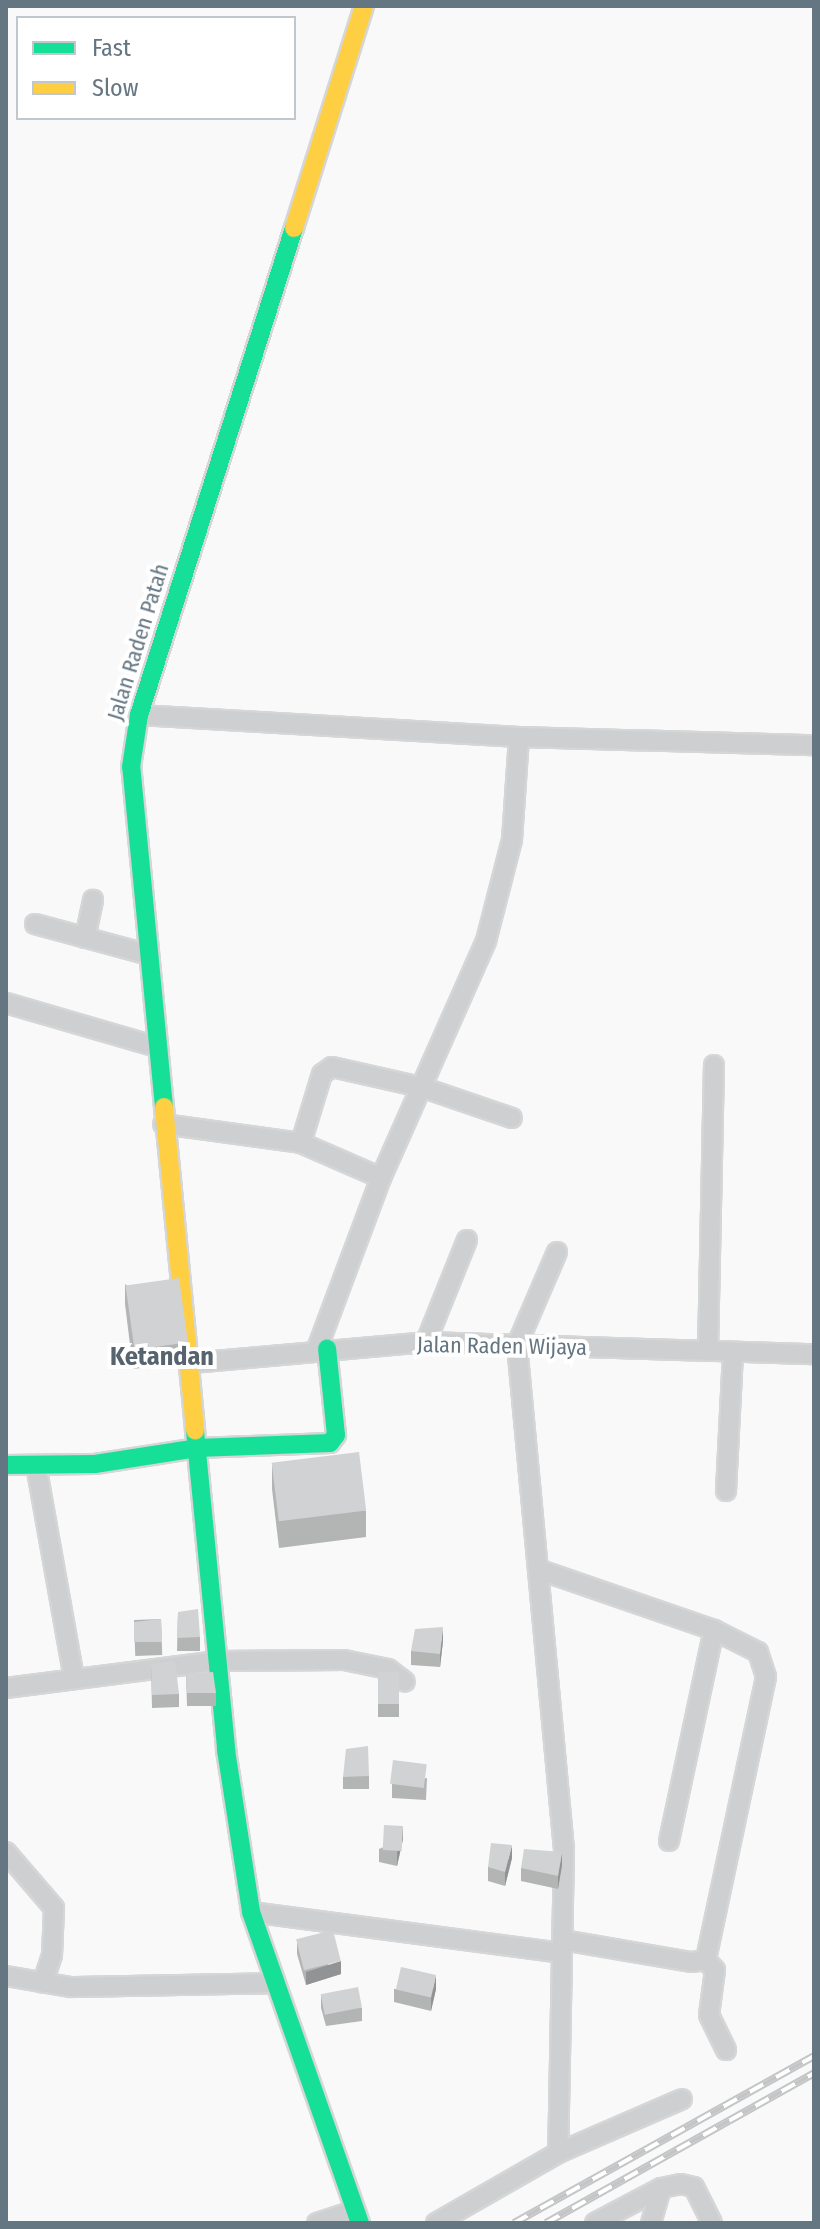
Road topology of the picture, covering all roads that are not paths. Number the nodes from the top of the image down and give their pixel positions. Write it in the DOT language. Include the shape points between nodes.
graph roads {
  1 [pos="364,6"];
  2 [pos="139,715"];
  3 [pos="519,737"];
  4 [pos="814,745"];
  5 [pos="93,900"];
  6 [pos="35,924"];
  7 [pos="85,938"];
  8 [pos="146,954"];
  9 [pos="6,1003"];
  10 [pos="157,1047"];
  11 [pos="714,1065"];
  12 [pos="421,1087"];
  13 [pos="512,1118"];
  14 [pos="163,1124"];
  15 [pos="301,1143"];
  16 [pos="381,1178"];
  17 [pos="467,1240"];
  18 [pos="557,1252"];
  19 [pos="426,1342"];
  20 [pos="517,1345"];
  21 [pos="322,1348"];
  22 [pos="708,1351"];
  23 [pos="733,1352"];
  24 [pos="814,1354"];
  25 [pos="192,1363"];
  26 [pos="197,1448"];
  27 [pos="6,1449"];
  28 [pos="41,1464"];
  29 [pos="6,1465"];
  30 [pos="726,1491"];
  31 [pos="540,1570"];
  32 [pos="714,1630"];
  33 [pos="218,1661"];
  34 [pos="74,1679"];
  35 [pos="405,1682"];
  36 [pos="6,1688"];
  37 [pos="669,1841"];
  38 [pos="6,1852"];
  39 [pos="251,1912"];
  40 [pos="561,1947"];
  41 [pos="706,1960"];
  42 [pos="6,1976"];
  43 [pos="43,1983"];
  44 [pos="275,1983"];
  45 [pos="726,2050"];
  46 [pos="682,2099"];
  47 [pos="558,2153"];
  48 [pos="661,2188"];
  49 [pos="358,2217"];
  50 [pos="317,2223"];
  51 [pos="436,2223"];
  52 [pos="595,2223"];
  53 [pos="651,2223"];
  54 [pos="712,2223"];
  1 -- 2 [label="street, Jalan Raden Patah"];
  2 -- 3 [label="street"];
  2 -- 8 [label="street, Jalan Raden Patah" via="131,803"];
  3 -- 4 [label="street"];
  3 -- 12 [label="street" via="512,840 499,896 486,941"];
  5 -- 7 [label="street"];
  6 -- 7 [label="street"];
  7 -- 8 [label="street"];
  8 -- 10 [label="street, Jalan Raden Patah"];
  9 -- 10 [label="street"];
  10 -- 14 [label="street, Jalan Raden Patah"];
  11 -- 22 [label="street"];
  12 -- 13 [label="street"];
  12 -- 15 [label="street" via="332,1067 322,1074"];
  12 -- 16 [label="street"];
  14 -- 15 [label="street"];
  14 -- 25 [label="street, Jalan Raden Patah"];
  15 -- 16 [label="street"];
  16 -- 21 [label="street"];
  17 -- 19 [label="street"];
  18 -- 20 [label="street"];
  19 -- 20 [label="street, Jalan Raden Wijaya"];
  19 -- 21 [label="street, Jalan Raden Wijaya"];
  20 -- 22 [label="street, Jalan Raden Wijaya"];
  20 -- 31 [label="street"];
  21 -- 25 [label="street, Jalan Raden Wijaya"];
  21 -- 26 [label="street" via="334,1441"];
  22 -- 23 [label="street, Jalan Raden Wijaya"];
  23 -- 24 [label="street, Jalan Raden Wijaya"];
  23 -- 30 [label="street"];
  25 -- 26 [label="street, Jalan Raden Patah"];
  26 -- 28 [label="street" via="123,1461"];
  26 -- 33 [label="street, Jalan Raden Patah"];
  27 -- 28 [label="street"];
  28 -- 29 [label="street"];
  28 -- 34 [label="street"];
  31 -- 32 [label="street"];
  31 -- 40 [label="street" via="564,1850"];
  32 -- 37 [label="street"];
  32 -- 41 [label="street" via="758,1652 766,1677"];
  33 -- 34 [label="street"];
  33 -- 35 [label="street" via="344,1660 388,1669"];
  33 -- 39 [label="street, Jalan Raden Patah"];
  34 -- 36 [label="street"];
  38 -- 43 [label="street" via="54,1908 52,1955"];
  39 -- 40 [label="street"];
  39 -- 44 [label="street, Jalan Raden Patah"];
  40 -- 41 [label="street"];
  40 -- 47 [label="street"];
  41 -- 45 [label="street" via="715,1970 709,2015"];
  42 -- 43 [label="street"];
  43 -- 44 [label="street"];
  44 -- 49 [label="street, Jalan Raden Patah"];
  46 -- 47 [label="street"];
  47 -- 51 [label="street"];
  48 -- 52 [label="street"];
  48 -- 53 [label="street"];
  48 -- 54 [label="street" via="694,2187"];
  49 -- 50 [label="street"];
}
